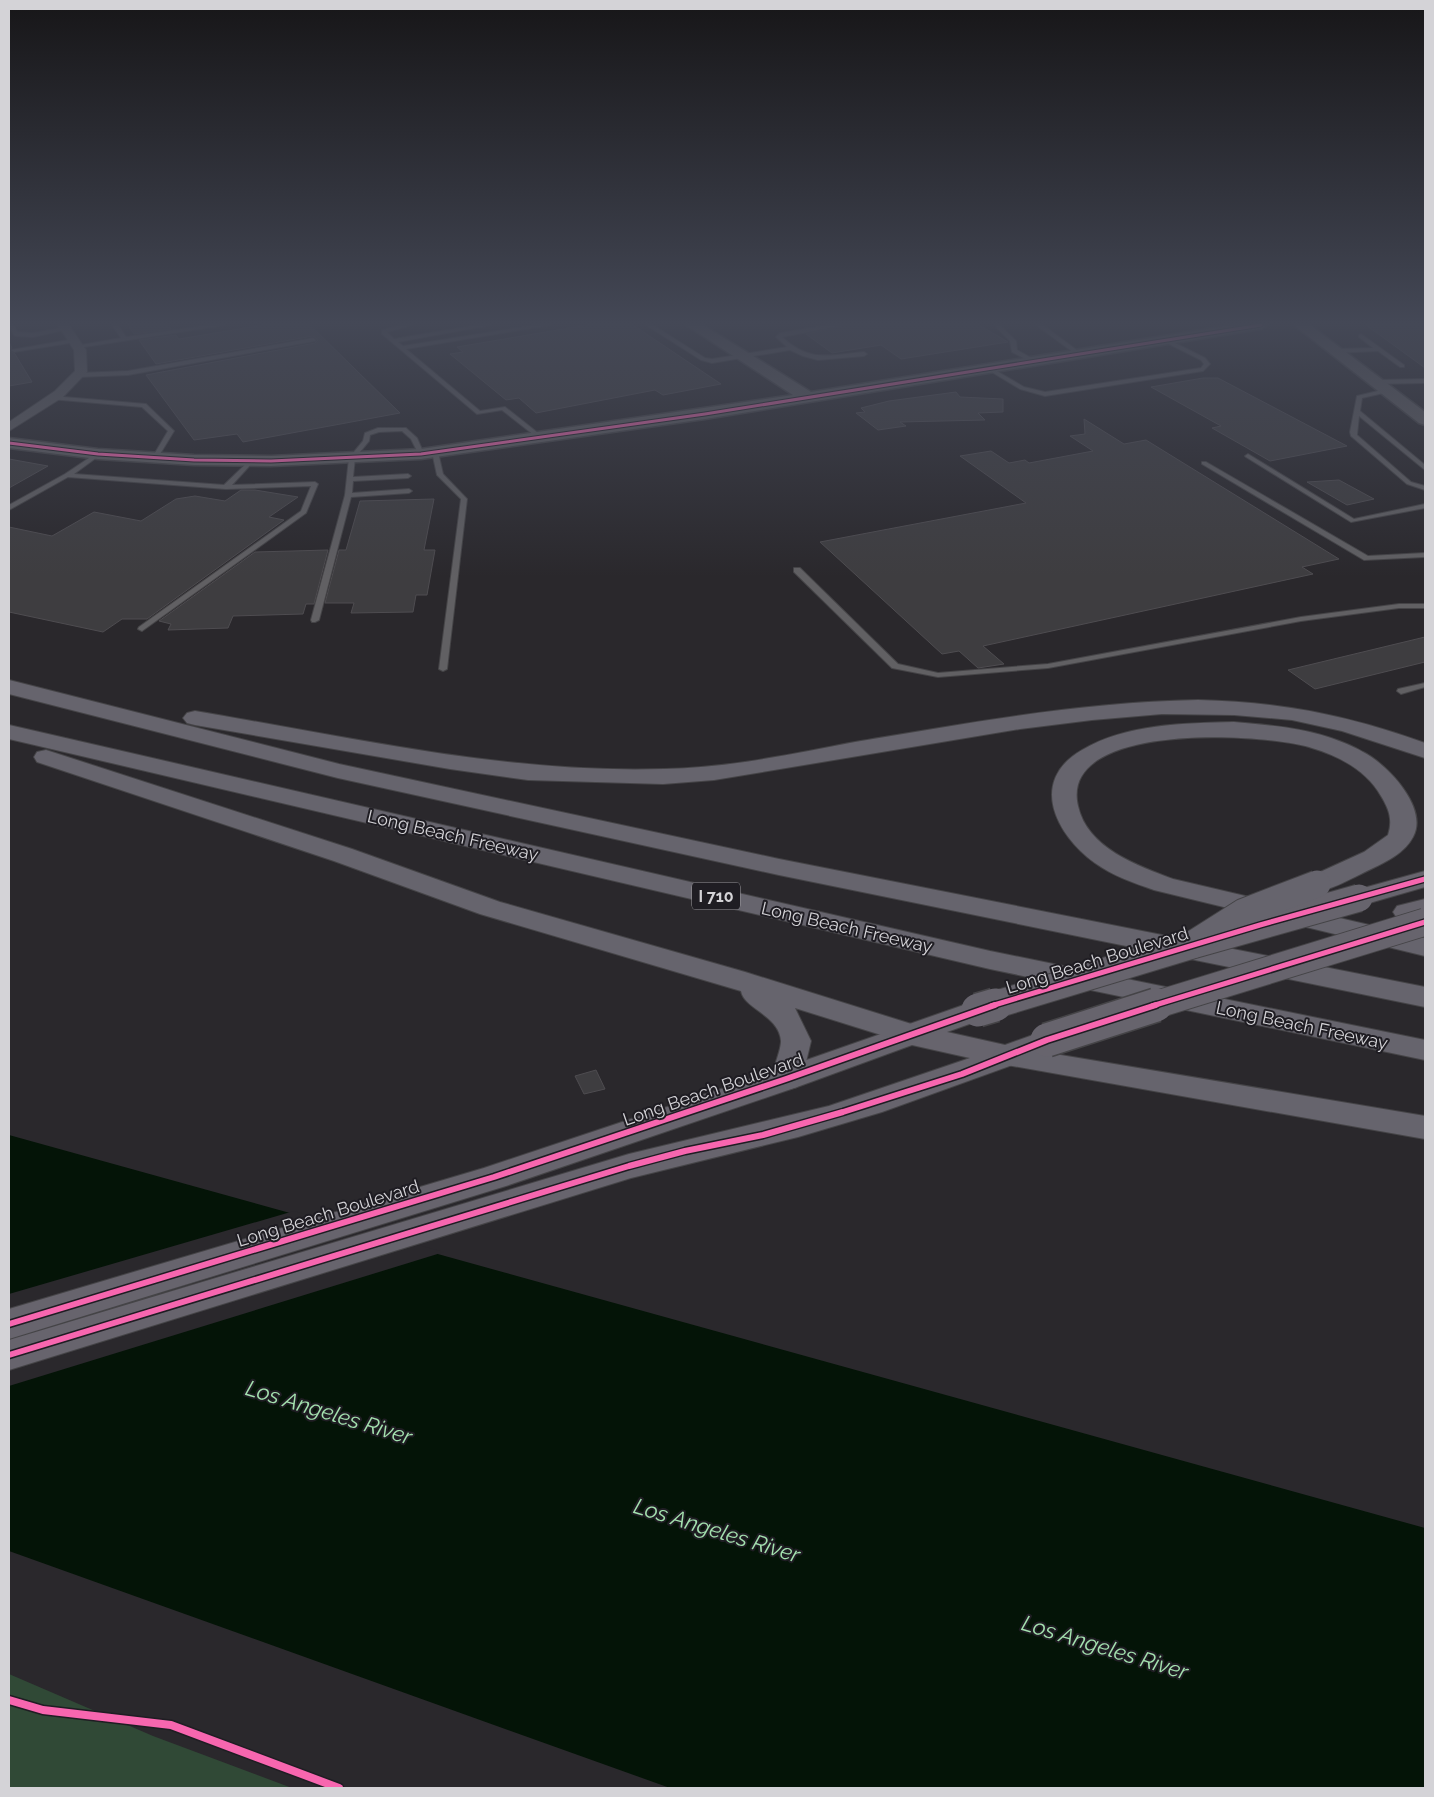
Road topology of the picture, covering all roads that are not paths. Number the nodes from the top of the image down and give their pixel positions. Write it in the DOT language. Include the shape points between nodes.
graph roads {
  1 [pos="36,409"];
  2 [pos="148,409"];
  3 [pos="474,409"];
  4 [pos="499,409"];
  5 [pos="504,409"];
  6 [pos="735,409"];
  7 [pos="1358,409"];
  8 [pos="1411,409"];
  9 [pos="1358,412"];
  10 [pos="1425,420"];
  11 [pos="9,427"];
  12 [pos="541,438"];
  13 [pos="9,443"];
  14 [pos="428,453"];
  15 [pos="98,454"];
  16 [pos="1248,456"];
  17 [pos="155,458"];
  18 [pos="352,458"];
  19 [pos="251,461"];
  20 [pos="1204,463"];
  21 [pos="1425,468"];
  22 [pos="67,475"];
  23 [pos="408,476"];
  24 [pos="350,479"];
  25 [pos="226,487"];
  26 [pos="1425,488"];
  27 [pos="409,491"];
  28 [pos="348,495"];
  29 [pos="1425,506"];
  30 [pos="9,508"];
  31 [pos="1425,555"];
  32 [pos="797,570"];
  33 [pos="1425,606"];
  34 [pos="315,620"];
  35 [pos="142,629"];
  36 [pos="443,669"];
  37 [pos="1425,685"];
  38 [pos="9,686"];
  39 [pos="1401,691"];
  40 [pos="9,732"];
  41 [pos="9,744"];
  42 [pos="1425,751"];
  43 [pos="1425,879"];
  44 [pos="1419,914"];
  45 [pos="1192,945"];
  46 [pos="1425,947"];
  47 [pos="735,980"];
  48 [pos="1425,997"];
  49 [pos="910,1034"];
  50 [pos="1425,1050"];
  51 [pos="1007,1056"];
  52 [pos="786,1079"];
  53 [pos="1425,1128"];
  54 [pos="500,1191"];
  55 [pos="9,1324"];
  56 [pos="9,1355"];
  1 -- 11 [label="street"];
  2 -- 17 [label="lane" via="171,431"];
  3 -- 4 [label="lane" via="479,413"];
  5 -- 12 [label="lane"];
  6 -- 12 [label="street"];
  7 -- 9 [label="lane"];
  8 -- 10 [label="street"];
  9 -- 21 [label="lane"];
  9 -- 26 [label="lane" via="1354,436 1410,483"];
  12 -- 14 [label="street"];
  13 -- 15 [label="street"];
  14 -- 18 [label="street"];
  14 -- 18 [label="lane" via="404,429 378,430 367,434 366,441"];
  14 -- 36 [label="lane" via="440,475 464,499"];
  15 -- 17 [label="street"];
  15 -- 22 [label="lane"];
  16 -- 29 [label="lane" via="1353,521"];
  17 -- 19 [label="street"];
  18 -- 19 [label="street"];
  18 -- 24 [label="lane"];
  19 -- 25 [label="lane"];
  20 -- 31 [label="lane" via="1367,558"];
  22 -- 25 [label="lane"];
  22 -- 30 [label="lane"];
  23 -- 24 [label="lane"];
  24 -- 28 [label="lane"];
  25 -- 35 [label="lane" via="316,484 304,512"];
  27 -- 28 [label="lane"];
  28 -- 34 [label="lane"];
  32 -- 33 [label="lane" via="895,666 938,675 1048,666 1301,619 1399,606"];
  37 -- 39 [label="lane"];
  38 -- 42 [label="highway" via="450,762 528,773 592,777 714,773 1091,711 1176,706 1274,711 1316,718"];
  38 -- 48 [label="highway, Long Beach Freeway / I 710" via="338,771 798,871"];
  40 -- 50 [label="highway, Long Beach Freeway / I 710" via="990,960"];
  41 -- 47 [label="highway" via="343,855 490,908"];
  43 -- 45 [label="main road, Long Beach Boulevard, bridge"];
  44 -- 51 [label="main road, Long Beach Boulevard, bridge"];
  45 -- 46 [label="highway, bridge" via="1244,912 1317,884 1372,858 1399,840 1403,814 1398,798 1387,783 1355,758 1332,748 1261,730 1181,729 1109,746 1089,755 1076,766 1068,778 1064,808 1071,824 1090,847 1121,868 1172,887"];
  45 -- 49 [label="main road, Long Beach Boulevard, bridge"];
  47 -- 49 [label="highway"];
  47 -- 52 [label="highway" via="783,1013 796,1041"];
  49 -- 51 [label="main road"];
  49 -- 52 [label="main road, Long Beach Boulevard"];
  51 -- 53 [label="highway"];
  51 -- 54 [label="main road, Long Beach Boulevard" via="962,1074 762,1135"];
  52 -- 54 [label="main road, Long Beach Boulevard"];
  54 -- 55 [label="main road, Long Beach Boulevard"];
  54 -- 56 [label="main road, Long Beach Boulevard"];
}
